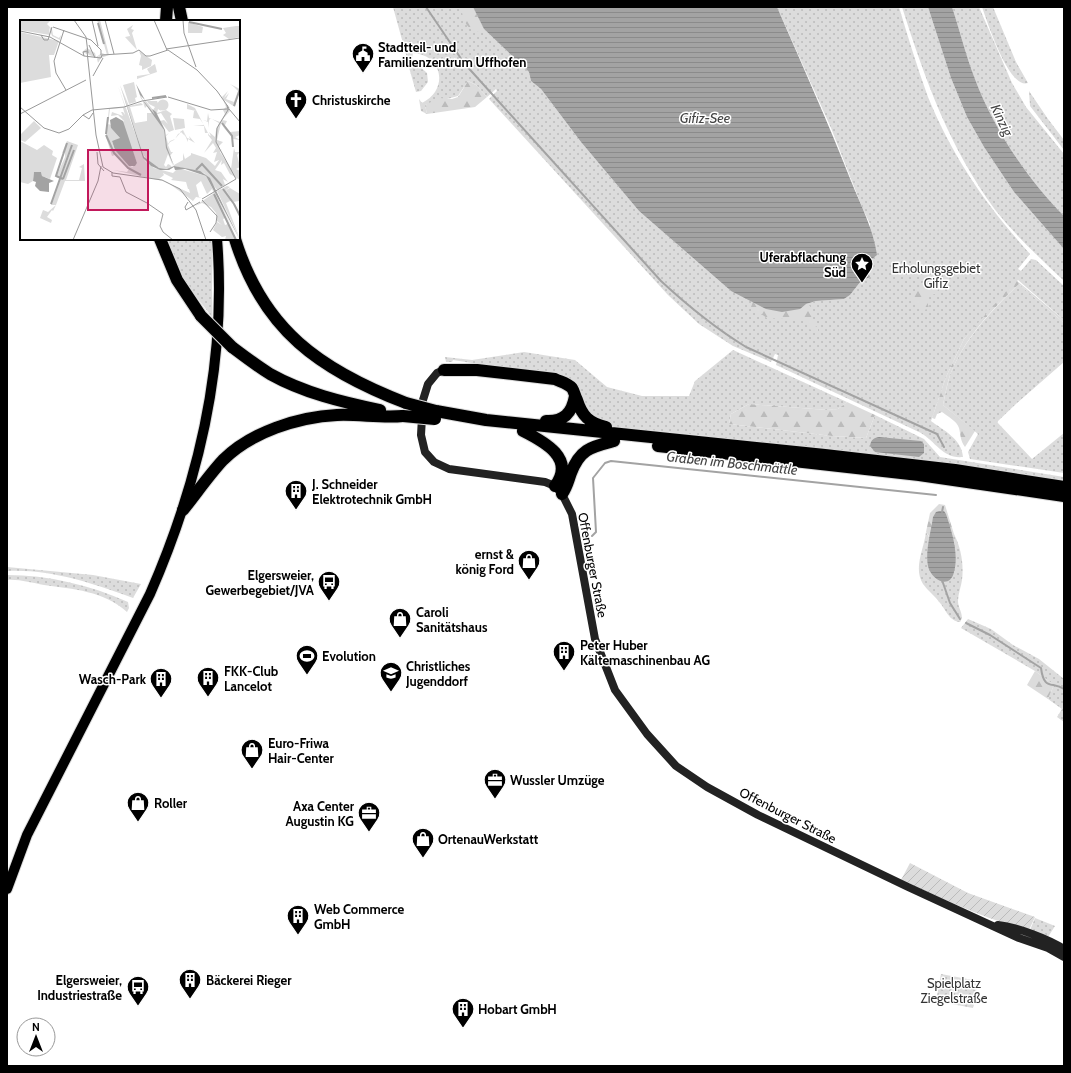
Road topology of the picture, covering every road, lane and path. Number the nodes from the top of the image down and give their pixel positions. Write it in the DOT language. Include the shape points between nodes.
graph roads {
  1 [pos="167,7"];
  2 [pos="179,7"];
  3 [pos="166,20"];
  4 [pos="182,20"];
  5 [pos="160,240"];
  6 [pos="217,240"];
  7 [pos="235,240"];
  8 [pos="444,370"];
  9 [pos="575,396"];
  10 [pos="436,415"];
  11 [pos="403,416"];
  12 [pos="466,419"];
  13 [pos="523,431"];
  14 [pos="626,435"];
  15 [pos="614,441"];
  16 [pos="1064,487"];
  17 [pos="558,490"];
  18 [pos="1064,496"];
  19 [pos="183,510"];
  20 [pos="7,889"];
  21 [pos="993,924"];
  22 [pos="1064,950"];
  23 [pos="1064,957"];
  1 -- 3 [label="highway"];
  2 -- 4 [label="highway"];
  5 -- 11 [label="highway, bridge" via="177,280 201,316 232,347 269,374 337,401"];
  6 -- 19 [label="main road" via="219,312 213,377 205,425"];
  7 -- 10 [label="highway, bridge" via="251,282 266,307 313,355 336,372 372,390"];
  8 -- 9 [label="highway" via="477,370 555,379 572,389"];
  8 -- 17 [label="street" via="437,373 428,384 423,400 421,435 425,452 434,462 449,469 545,482"];
  9 -- 12 [label="highway" via="569,415 555,422 495,416"];
  9 -- 14 [label="highway" via="587,419"];
  10 -- 11 [label="highway, bridge"];
  10 -- 12 [label="highway"];
  11 -- 19 [label="highway" via="336,415 293,421 266,431 224,460"];
  12 -- 13 [label="highway" via="476,426"];
  12 -- 14 [label="highway"];
  13 -- 15 [label="highway"];
  13 -- 17 [label="highway" via="550,446 557,454 563,470"];
  14 -- 16 [label="highway" via="940,468"];
  15 -- 17 [label="highway" via="580,455 570,474 567,487"];
  15 -- 18 [label="highway" via="919,475"];
  17 -- 21 [label="street, Offenburger Straße" via="572,514 595,638 603,663 615,690 647,734 676,766 758,815 908,887"];
  19 -- 20 [label="main road" via="153,589 27,835"];
  21 -- 22 [label="street, Offenburger Straße" via="1041,938"];
  21 -- 23 [label="street, Offenburger Straße"];
}
